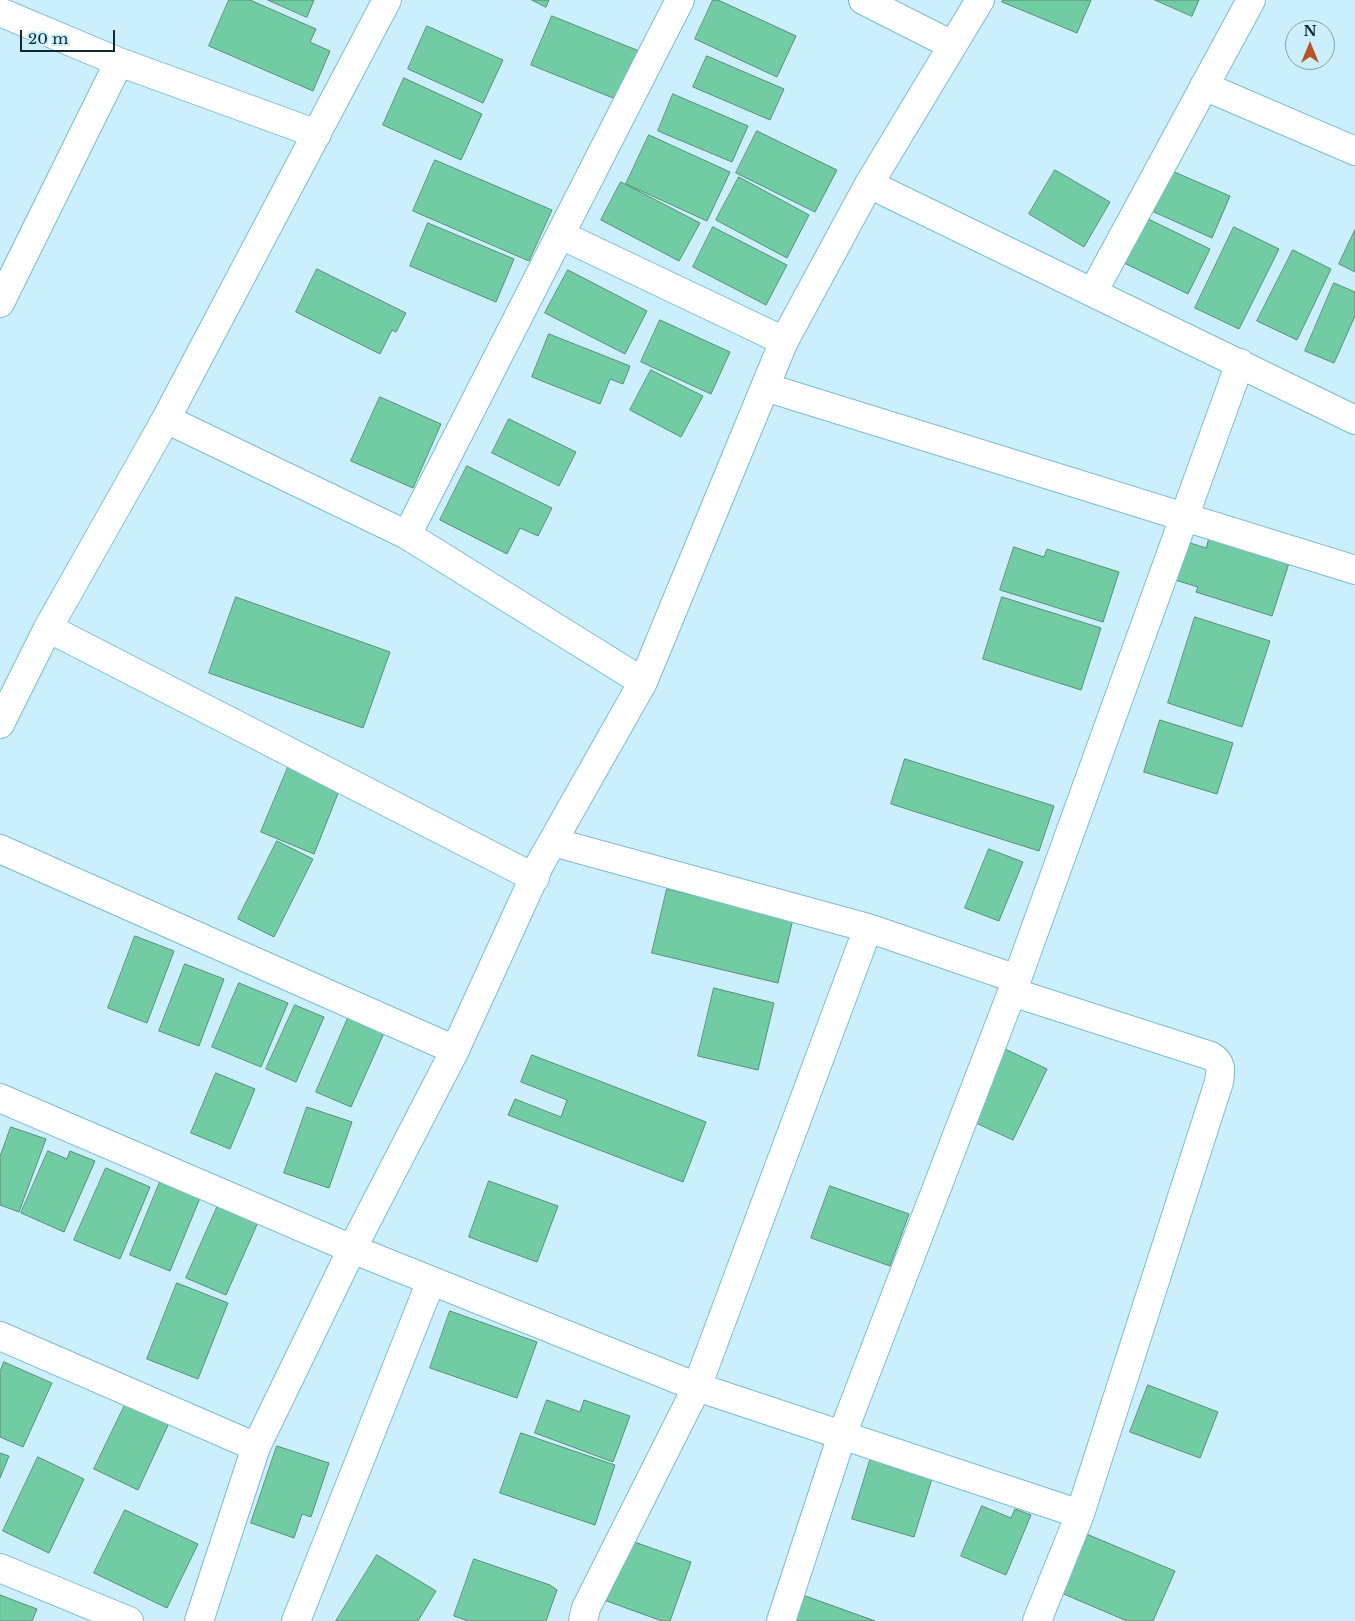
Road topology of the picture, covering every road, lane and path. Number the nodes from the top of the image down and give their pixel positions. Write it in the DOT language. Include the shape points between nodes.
graph roads {
  1 [pos="386,0"];
  2 [pos="680,0"];
  3 [pos="863,0"];
  4 [pos="980,0"];
  5 [pos="1251,0"];
  6 [pos="0,12"];
  7 [pos="952,45"];
  8 [pos="119,62"];
  9 [pos="1204,86"];
  10 [pos="317,134"];
  11 [pos="1355,151"];
  12 [pos="869,184"];
  13 [pos="561,235"];
  14 [pos="1094,292"];
  15 [pos="0,303"];
  16 [pos="784,341"];
  17 [pos="1240,363"];
  18 [pos="765,387"];
  19 [pos="166,419"];
  20 [pos="1355,420"];
  21 [pos="1184,518"];
  22 [pos="407,535"];
  23 [pos="1355,570"];
  24 [pos="48,628"];
  25 [pos="642,682"];
  26 [pos="0,724"];
  27 [pos="552,842"];
  28 [pos="0,849"];
  29 [pos="535,878"];
  30 [pos="868,928"];
  31 [pos="1014,986"];
  32 [pos="456,1050"];
  33 [pos="0,1098"];
  34 [pos="352,1249"];
  35 [pos="431,1281"];
  36 [pos="0,1336"];
  37 [pos="697,1387"];
  38 [pos="842,1435"];
  39 [pos="256,1447"];
  40 [pos="1080,1514"];
  41 [pos="0,1568"];
  42 [pos="1041,1620"];
  43 [pos="129,1621"];
  44 [pos="198,1621"];
  45 [pos="296,1621"];
  46 [pos="583,1621"];
  47 [pos="781,1621"];
  1 -- 10 [label="street"];
  2 -- 13 [label="street"];
  3 -- 7 [label="street"];
  4 -- 7 [label="street"];
  5 -- 9 [label="street"];
  6 -- 8 [label="street"];
  7 -- 12 [label="street"];
  8 -- 10 [label="street"];
  8 -- 15 [label="street"];
  9 -- 11 [label="street"];
  9 -- 14 [label="street"];
  10 -- 19 [label="street"];
  12 -- 14 [label="street"];
  12 -- 16 [label="street"];
  13 -- 16 [label="street"];
  13 -- 22 [label="street"];
  14 -- 17 [label="street"];
  16 -- 18 [label="street"];
  17 -- 20 [label="street"];
  17 -- 21 [label="street"];
  18 -- 21 [label="street"];
  18 -- 25 [label="street"];
  19 -- 22 [label="street"];
  19 -- 24 [label="street"];
  21 -- 23 [label="street"];
  21 -- 31 [label="street"];
  22 -- 25 [label="street"];
  24 -- 26 [label="street"];
  24 -- 29 [label="street"];
  25 -- 27 [label="street"];
  27 -- 29 [label="street"];
  27 -- 30 [label="street"];
  28 -- 32 [label="street"];
  29 -- 32 [label="street"];
  30 -- 31 [label="street"];
  30 -- 37 [label="street"];
  31 -- 38 [label="street"];
  31 -- 40 [label="street" via="1211,1056 1221,1067 1219,1082"];
  32 -- 34 [label="street"];
  33 -- 34 [label="street"];
  34 -- 35 [label="street"];
  34 -- 39 [label="street"];
  35 -- 37 [label="street"];
  35 -- 45 [label="street"];
  36 -- 39 [label="street"];
  37 -- 38 [label="street"];
  37 -- 46 [label="street" via="586,1608"];
  38 -- 40 [label="street"];
  38 -- 47 [label="street"];
  39 -- 44 [label="street"];
  40 -- 42 [label="street"];
  41 -- 43 [label="street"];
}
